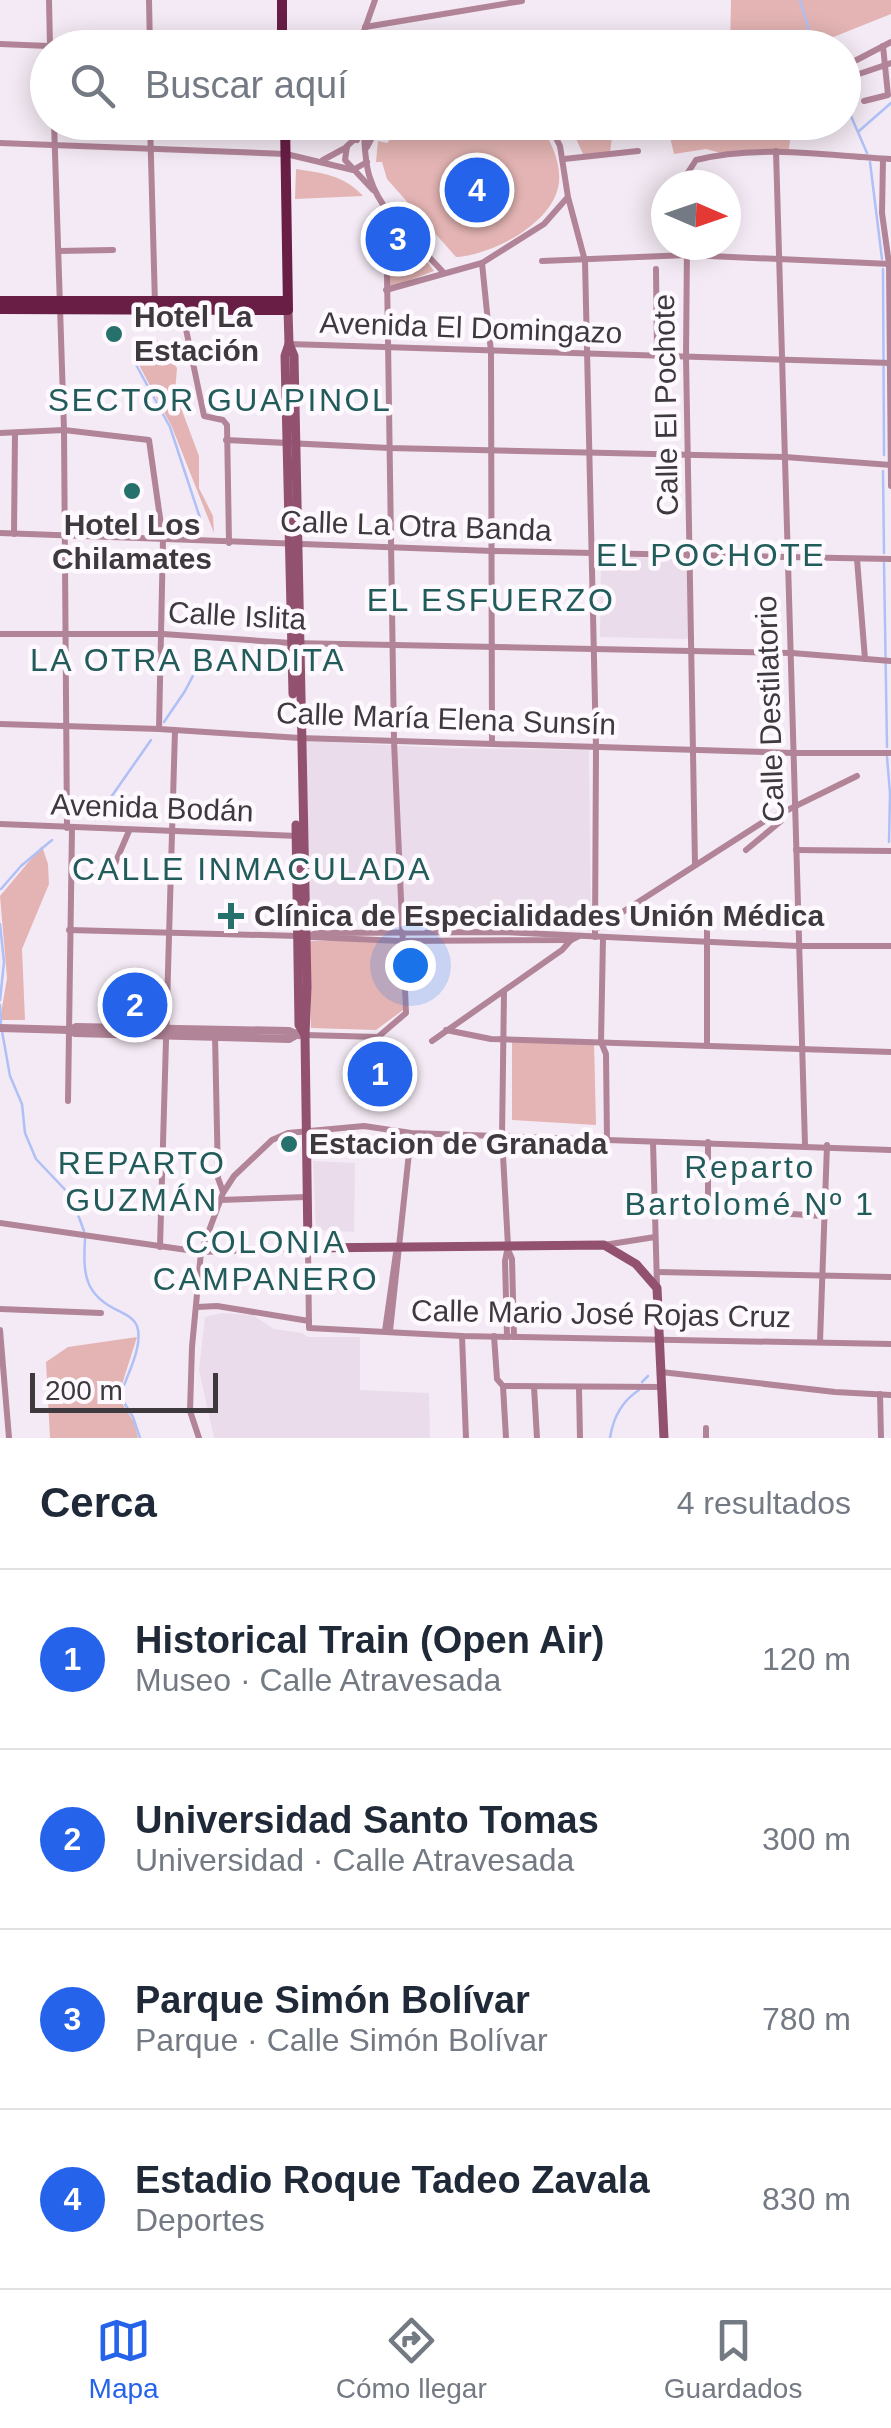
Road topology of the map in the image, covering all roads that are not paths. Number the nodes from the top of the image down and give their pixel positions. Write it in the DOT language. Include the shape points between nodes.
graph roads {
  1 [pos="48,0"];
  2 [pos="149,0"];
  3 [pos="282,0"];
  4 [pos="375,0"];
  5 [pos="522,0"];
  6 [pos="364,27"];
  7 [pos="49,30"];
  8 [pos="150,30"];
  9 [pos="282,30"];
  10 [pos="363,30"];
  11 [pos="0,44"];
  12 [pos="887,44"];
  13 [pos="30,45"];
  14 [pos="861,58"];
  15 [pos="888,64"];
  16 [pos="861,73"];
  17 [pos="864,100"];
  18 [pos="56,140"];
  19 [pos="150,140"];
  20 [pos="286,140"];
  21 [pos="356,140"];
  22 [pos="365,140"];
  23 [pos="370,140"];
  24 [pos="556,140"];
  25 [pos="0,143"];
  26 [pos="56,145"];
  27 [pos="347,146"];
  28 [pos="150,147"];
  29 [pos="366,148"];
  30 [pos="638,151"];
  31 [pos="776,152"];
  32 [pos="286,154"];
  33 [pos="564,159"];
  34 [pos="887,159"];
  35 [pos="317,161"];
  36 [pos="367,162"];
  37 [pos="353,170"];
  38 [pos="690,170"];
  39 [pos="378,194"];
  40 [pos="568,197"];
  41 [pos="386,208"];
  42 [pos="113,250"];
  43 [pos="59,251"];
  44 [pos="651,257"];
  45 [pos="741,257"];
  46 [pos="781,258"];
  47 [pos="687,260"];
  48 [pos="542,261"];
  49 [pos="586,261"];
  50 [pos="482,263"];
  51 [pos="890,264"];
  52 [pos="656,269"];
  53 [pos="443,272"];
  54 [pos="386,290"];
  55 [pos="4,305"];
  56 [pos="61,305"];
  57 [pos="207,305"];
  58 [pos="288,305"];
  59 [pos="155,306"];
  60 [pos="182,310"];
  61 [pos="289,344"];
  62 [pos="386,349"];
  63 [pos="491,352"];
  64 [pos="587,354"];
  65 [pos="657,356"];
  66 [pos="686,357"];
  67 [pos="782,360"];
  68 [pos="886,363"];
  69 [pos="64,430"];
  70 [pos="0,433"];
  71 [pos="15,433"];
  72 [pos="226,440"];
  73 [pos="291,442"];
  74 [pos="389,448"];
  75 [pos="491,450"];
  76 [pos="590,453"];
  77 [pos="689,456"];
  78 [pos="785,457"];
  79 [pos="891,465"];
  80 [pos="891,486"];
  81 [pos="0,533"];
  82 [pos="14,534"];
  83 [pos="65,536"];
  84 [pos="162,539"];
  85 [pos="229,542"];
  86 [pos="293,544"];
  87 [pos="391,547"];
  88 [pos="493,552"];
  89 [pos="591,553"];
  90 [pos="691,554"];
  91 [pos="788,558"];
  92 [pos="857,558"];
  93 [pos="891,558"];
  94 [pos="66,632"];
  95 [pos="0,634"];
  96 [pos="163,634"];
  97 [pos="295,643"];
  98 [pos="393,646"];
  99 [pos="493,648"];
  100 [pos="594,649"];
  101 [pos="692,654"];
  102 [pos="792,654"];
  103 [pos="865,660"];
  104 [pos="888,661"];
  105 [pos="0,724"];
  106 [pos="68,726"];
  107 [pos="159,729"];
  108 [pos="175,730"];
  109 [pos="297,738"];
  110 [pos="394,741"];
  111 [pos="492,744"];
  112 [pos="596,747"];
  113 [pos="692,749"];
  114 [pos="794,753"];
  115 [pos="891,753"];
  116 [pos="857,776"];
  117 [pos="797,804"];
  118 [pos="797,820"];
  119 [pos="781,821"];
  120 [pos="764,822"];
  121 [pos="0,824"];
  122 [pos="70,828"];
  123 [pos="129,830"];
  124 [pos="170,832"];
  125 [pos="299,836"];
  126 [pos="746,850"];
  127 [pos="796,850"];
  128 [pos="891,851"];
  129 [pos="694,865"];
  130 [pos="110,875"];
  131 [pos="707,912"];
  132 [pos="69,930"];
  133 [pos="401,931"];
  134 [pos="167,934"];
  135 [pos="598,935"];
  136 [pos="451,936"];
  137 [pos="574,936"];
  138 [pos="304,937"];
  139 [pos="402,941"];
  140 [pos="708,942"];
  141 [pos="798,946"];
  142 [pos="889,946"];
  143 [pos="504,992"];
  144 [pos="0,1028"];
  145 [pos="69,1030"];
  146 [pos="446,1030"];
  147 [pos="166,1032"];
  148 [pos="215,1034"];
  149 [pos="300,1035"];
  150 [pos="505,1039"];
  151 [pos="432,1041"];
  152 [pos="601,1042"];
  153 [pos="708,1046"];
  154 [pos="800,1048"];
  155 [pos="891,1052"];
  156 [pos="68,1101"];
  157 [pos="306,1132"];
  158 [pos="411,1134"];
  159 [pos="502,1137"];
  160 [pos="607,1140"];
  161 [pos="654,1142"];
  162 [pos="708,1142"];
  163 [pos="804,1145"];
  164 [pos="826,1145"];
  165 [pos="891,1150"];
  166 [pos="222,1197"];
  167 [pos="308,1197"];
  168 [pos="824,1216"];
  169 [pos="0,1223"];
  170 [pos="654,1237"];
  171 [pos="604,1244"];
  172 [pos="160,1247"];
  173 [pos="308,1248"];
  174 [pos="398,1248"];
  175 [pos="508,1248"];
  176 [pos="201,1252"];
  177 [pos="657,1272"];
  178 [pos="822,1275"];
  179 [pos="891,1276"];
  180 [pos="657,1288"];
  181 [pos="197,1307"];
  182 [pos="0,1309"];
  183 [pos="101,1312"];
  184 [pos="309,1325"];
  185 [pos="0,1330"];
  186 [pos="388,1331"];
  187 [pos="462,1336"];
  188 [pos="494,1336"];
  189 [pos="510,1336"];
  190 [pos="660,1340"];
  191 [pos="820,1342"];
  192 [pos="891,1344"];
  193 [pos="661,1372"];
  194 [pos="503,1386"];
  195 [pos="534,1387"];
  196 [pos="662,1387"];
  197 [pos="578,1388"];
  198 [pos="880,1394"];
  199 [pos="891,1395"];
  200 [pos="706,1428"];
  201 [pos="4,1429"];
  202 [pos="8,1438"];
  203 [pos="199,1438"];
  204 [pos="466,1438"];
  205 [pos="506,1438"];
  206 [pos="537,1438"];
  207 [pos="580,1438"];
  208 [pos="664,1438"];
  209 [pos="706,1438"];
  210 [pos="881,1438"];
  1 -- 7 [label="street"];
  2 -- 8 [label="street"];
  3 -- 9 [label="highway"];
  4 -- 6 [label="street"];
  5 -- 6 [label="street"];
  6 -- 10 [label="street"];
  11 -- 13 [label="street"];
  12 -- 14 [label="street"];
  12 -- 15 [label="street"];
  15 -- 16 [label="street"];
  15 -- 17 [label="street" via="888,95"];
  18 -- 26 [label="street"];
  19 -- 28 [label="street"];
  20 -- 32 [label="highway"];
  21 -- 27 [label="street"];
  21 -- 29 [label="street"];
  22 -- 29 [label="street"];
  23 -- 29 [label="street"];
  24 -- 33 [label="street"];
  25 -- 26 [label="street"];
  26 -- 28 [label="street"];
  26 -- 43 [label="street"];
  27 -- 35 [label="street"];
  27 -- 37 [label="street"];
  28 -- 32 [label="street"];
  28 -- 59 [label="street"];
  29 -- 36 [label="street"];
  30 -- 33 [label="street"];
  31 -- 34 [label="street"];
  31 -- 38 [label="street" via="721,154 696,160"];
  31 -- 46 [label="street, Calle Destilatorio"];
  32 -- 35 [label="street"];
  32 -- 58 [label="highway"];
  33 -- 40 [label="street"];
  34 -- 51 [label="street" via="882,213"];
  35 -- 37 [label="street"];
  36 -- 37 [label="street"];
  36 -- 39 [label="street"];
  37 -- 39 [label="street"];
  39 -- 41 [label="street"];
  40 -- 49 [label="street"];
  40 -- 50 [label="street" via="544,224"];
  41 -- 53 [label="street"];
  41 -- 54 [label="street"];
  42 -- 43 [label="street"];
  43 -- 56 [label="street"];
  44 -- 49 [label="street"];
  45 -- 46 [label="street"];
  46 -- 51 [label="street"];
  46 -- 67 [label="street, Calle Destilatorio"];
  47 -- 66 [label="street, Calle El Pochote"];
  48 -- 49 [label="street"];
  49 -- 64 [label="street"];
  50 -- 53 [label="street"];
  50 -- 63 [label="street"];
  51 -- 68 [label="street"];
  52 -- 65 [label="street"];
  53 -- 54 [label="street"];
  54 -- 62 [label="street"];
  55 -- 56 [label="highway"];
  56 -- 59 [label="highway"];
  56 -- 69 [label="street"];
  57 -- 58 [label="highway"];
  57 -- 59 [label="highway"];
  57 -- 60 [label="highway"];
  58 -- 61 [label="main road"];
  59 -- 60 [label="highway"];
  60 -- 72 [label="street" via="204,416 226,421"];
  61 -- 62 [label="street, Avenida El Domingazo"];
  61 -- 73 [label="main road"];
  62 -- 63 [label="street, Avenida El Domingazo"];
  62 -- 74 [label="street"];
  63 -- 64 [label="street, Avenida El Domingazo"];
  63 -- 75 [label="street"];
  64 -- 65 [label="street, Avenida El Domingazo"];
  64 -- 76 [label="street"];
  65 -- 66 [label="street, Avenida El Domingazo"];
  66 -- 67 [label="street, Avenida El Domingazo"];
  66 -- 77 [label="street, Calle El Pochote"];
  67 -- 68 [label="street, Avenida El Domingazo"];
  67 -- 78 [label="street, Calle Destilatorio"];
  68 -- 79 [label="street"];
  69 -- 71 [label="street"];
  69 -- 83 [label="street"];
  69 -- 84 [label="street" via="149,440"];
  70 -- 71 [label="street"];
  71 -- 82 [label="street"];
  72 -- 73 [label="street"];
  72 -- 85 [label="street"];
  73 -- 74 [label="street"];
  73 -- 86 [label="main road"];
  74 -- 75 [label="street"];
  74 -- 87 [label="street"];
  75 -- 76 [label="street"];
  75 -- 88 [label="street"];
  76 -- 77 [label="street"];
  76 -- 89 [label="street"];
  77 -- 78 [label="street"];
  77 -- 90 [label="street, Calle El Pochote"];
  78 -- 79 [label="street"];
  78 -- 91 [label="street, Calle Destilatorio"];
  79 -- 80 [label="street"];
  81 -- 82 [label="street, Calle La Otra Banda"];
  82 -- 83 [label="street, Calle La Otra Banda"];
  83 -- 84 [label="street, Calle La Otra Banda"];
  83 -- 94 [label="street"];
  84 -- 85 [label="street, Calle La Otra Banda"];
  84 -- 96 [label="street"];
  85 -- 86 [label="street, Calle La Otra Banda"];
  86 -- 87 [label="street, Calle La Otra Banda"];
  86 -- 97 [label="main road"];
  87 -- 88 [label="street, Calle La Otra Banda"];
  87 -- 98 [label="street"];
  88 -- 89 [label="street, Calle La Otra Banda"];
  88 -- 99 [label="street"];
  89 -- 90 [label="street, Calle La Otra Banda"];
  89 -- 100 [label="street"];
  90 -- 91 [label="street, Calle La Otra Banda"];
  90 -- 101 [label="street, Calle El Pochote"];
  91 -- 92 [label="street, Calle La Otra Banda"];
  91 -- 102 [label="street, Calle Destilatorio"];
  92 -- 93 [label="street, Calle La Otra Banda"];
  92 -- 103 [label="street"];
  94 -- 95 [label="street, Calle Islita"];
  94 -- 96 [label="street, Calle Islita"];
  94 -- 106 [label="street"];
  96 -- 97 [label="street, Calle Islita"];
  96 -- 107 [label="street"];
  97 -- 98 [label="street, Calle Islita"];
  97 -- 109 [label="main road"];
  98 -- 99 [label="street, Calle Islita"];
  98 -- 110 [label="street"];
  99 -- 100 [label="street, Calle Islita"];
  99 -- 111 [label="street"];
  100 -- 101 [label="street, Calle Islita"];
  100 -- 112 [label="street"];
  101 -- 102 [label="street, Calle Islita"];
  101 -- 113 [label="street, Calle El Pochote"];
  102 -- 103 [label="street, Calle Islita"];
  102 -- 114 [label="street, Calle Destilatorio"];
  103 -- 104 [label="street, Calle Islita"];
  105 -- 106 [label="street, Calle María Elena Sunsín"];
  106 -- 107 [label="street, Calle María Elena Sunsín"];
  106 -- 122 [label="street"];
  107 -- 108 [label="street, Calle María Elena Sunsín"];
  108 -- 109 [label="street, Calle María Elena Sunsín"];
  108 -- 124 [label="street"];
  109 -- 110 [label="street, Calle María Elena Sunsín"];
  109 -- 125 [label="main road"];
  110 -- 111 [label="street, Calle María Elena Sunsín"];
  110 -- 133 [label="street"];
  111 -- 112 [label="street, Calle María Elena Sunsín"];
  112 -- 113 [label="street, Calle María Elena Sunsín"];
  112 -- 135 [label="street"];
  113 -- 114 [label="street, Calle María Elena Sunsín"];
  113 -- 129 [label="street, Calle El Pochote"];
  114 -- 115 [label="street, Calle María Elena Sunsín"];
  114 -- 117 [label="street, Calle Destilatorio"];
  116 -- 117 [label="street"];
  117 -- 118 [label="street, Calle Destilatorio"];
  117 -- 120 [label="street"];
  118 -- 119 [label="street"];
  118 -- 127 [label="street, Calle Destilatorio"];
  119 -- 120 [label="street"];
  119 -- 126 [label="street"];
  120 -- 129 [label="street"];
  121 -- 122 [label="street, Avenida Bodán"];
  122 -- 123 [label="street, Avenida Bodán"];
  122 -- 132 [label="street"];
  123 -- 124 [label="street, Avenida Bodán"];
  123 -- 130 [label="street"];
  124 -- 125 [label="street, Avenida Bodán"];
  124 -- 134 [label="street"];
  125 -- 138 [label="main road"];
  127 -- 128 [label="street"];
  127 -- 141 [label="street, Calle Destilatorio"];
  129 -- 135 [label="street"];
  131 -- 140 [label="street"];
  132 -- 134 [label="street"];
  132 -- 145 [label="street"];
  133 -- 136 [label="street"];
  133 -- 138 [label="street"];
  133 -- 139 [label="street"];
  134 -- 138 [label="street"];
  134 -- 147 [label="street"];
  135 -- 137 [label="street"];
  135 -- 140 [label="street"];
  135 -- 152 [label="street"];
  136 -- 137 [label="street"];
  136 -- 139 [label="street"];
  137 -- 143 [label="street"];
  138 -- 139 [label="street"];
  138 -- 149 [label="main road"];
  139 -- 149 [label="street" via="406,1013 378,1037"];
  140 -- 141 [label="street"];
  140 -- 153 [label="street"];
  141 -- 142 [label="street"];
  141 -- 154 [label="street, Calle Destilatorio"];
  143 -- 146 [label="street"];
  143 -- 150 [label="street"];
  144 -- 145 [label="street"];
  145 -- 147 [label="street"];
  145 -- 156 [label="street"];
  146 -- 150 [label="street"];
  146 -- 151 [label="street"];
  147 -- 148 [label="street"];
  147 -- 172 [label="street"];
  148 -- 149 [label="street"];
  148 -- 166 [label="street"];
  149 -- 157 [label="main road"];
  150 -- 152 [label="street"];
  150 -- 159 [label="street"];
  152 -- 153 [label="street"];
  152 -- 160 [label="street"];
  153 -- 154 [label="street"];
  154 -- 155 [label="street"];
  154 -- 163 [label="street, Calle Destilatorio"];
  157 -- 158 [label="street" via="364,1126"];
  157 -- 166 [label="street" via="272,1140"];
  157 -- 167 [label="main road"];
  158 -- 159 [label="street"];
  158 -- 174 [label="street"];
  159 -- 160 [label="street"];
  159 -- 175 [label="street"];
  160 -- 161 [label="street"];
  161 -- 162 [label="street"];
  161 -- 170 [label="street"];
  162 -- 163 [label="street"];
  162 -- 168 [label="street" via="708,1210"];
  163 -- 164 [label="street"];
  164 -- 165 [label="street"];
  164 -- 168 [label="street"];
  166 -- 167 [label="street"];
  166 -- 176 [label="street"];
  167 -- 173 [label="main road"];
  168 -- 178 [label="street"];
  169 -- 172 [label="street"];
  170 -- 171 [label="street"];
  170 -- 177 [label="street"];
  171 -- 175 [label="main road"];
  171 -- 180 [label="main road" via="636,1264"];
  172 -- 176 [label="street"];
  173 -- 174 [label="main road"];
  173 -- 176 [label="street"];
  173 -- 184 [label="street"];
  174 -- 175 [label="main road"];
  174 -- 186 [label="street"];
  175 -- 189 [label="street"];
  176 -- 181 [label="street"];
  177 -- 178 [label="street"];
  177 -- 180 [label="street"];
  178 -- 179 [label="street"];
  178 -- 191 [label="street"];
  180 -- 190 [label="main road"];
  181 -- 184 [label="street, Calle Mario José Rojas Cruz"];
  181 -- 203 [label="street" via="190,1411"];
  182 -- 183 [label="street"];
  184 -- 186 [label="street, Calle Mario José Rojas Cruz"];
  185 -- 201 [label="street"];
  186 -- 187 [label="street, Calle Mario José Rojas Cruz"];
  187 -- 188 [label="street, Calle Mario José Rojas Cruz"];
  187 -- 204 [label="street"];
  188 -- 189 [label="street, Calle Mario José Rojas Cruz"];
  188 -- 194 [label="street"];
  189 -- 190 [label="street, Calle Mario José Rojas Cruz"];
  190 -- 191 [label="street, Calle Mario José Rojas Cruz"];
  190 -- 193 [label="main road"];
  191 -- 192 [label="street, Calle Mario José Rojas Cruz"];
  193 -- 196 [label="main road"];
  193 -- 198 [label="street"];
  194 -- 195 [label="street"];
  194 -- 205 [label="street"];
  195 -- 197 [label="street"];
  195 -- 206 [label="street"];
  196 -- 197 [label="street"];
  196 -- 208 [label="main road"];
  197 -- 207 [label="street"];
  198 -- 199 [label="street"];
  198 -- 210 [label="street"];
  200 -- 209 [label="street"];
  201 -- 202 [label="street"];
}
